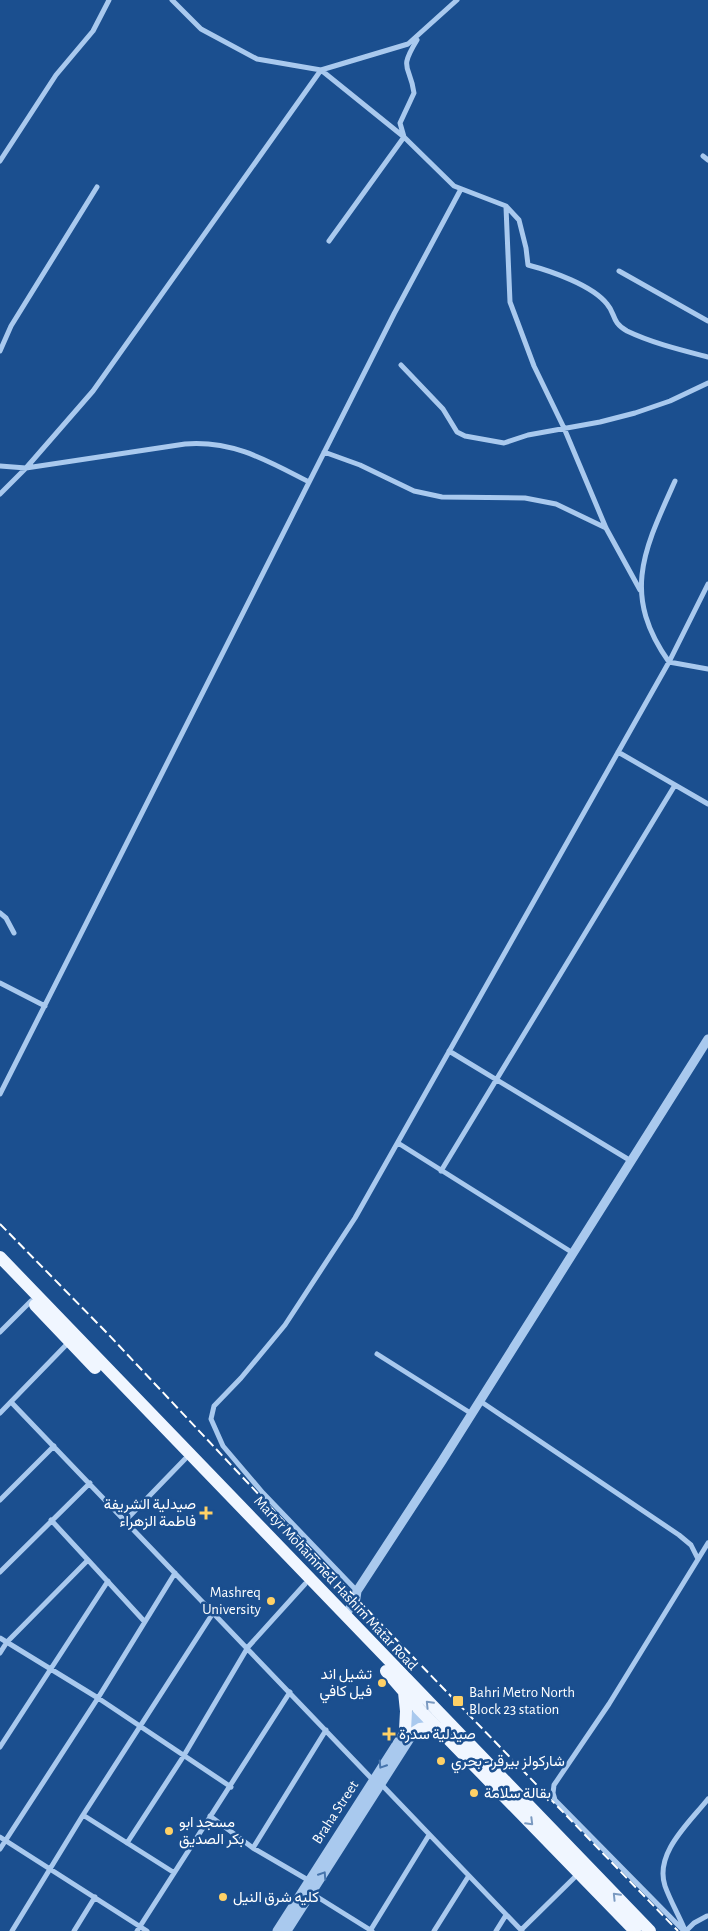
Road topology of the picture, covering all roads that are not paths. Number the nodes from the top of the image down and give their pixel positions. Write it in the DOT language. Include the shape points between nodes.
graph roads {
  1 [pos="109,0"];
  2 [pos="172,0"];
  3 [pos="457,0"];
  4 [pos="419,36"];
  5 [pos="321,70"];
  6 [pos="404,137"];
  7 [pos="703,156"];
  8 [pos="708,160"];
  9 [pos="0,161"];
  10 [pos="97,187"];
  11 [pos="461,189"];
  12 [pos="506,206"];
  13 [pos="329,241"];
  14 [pos="619,271"];
  15 [pos="708,322"];
  16 [pos="0,351"];
  17 [pos="708,357"];
  18 [pos="401,365"];
  19 [pos="708,383"];
  20 [pos="564,428"];
  21 [pos="324,452"];
  22 [pos="0,466"];
  23 [pos="26,468"];
  24 [pos="675,481"];
  25 [pos="309,482"];
  26 [pos="0,494"];
  27 [pos="606,528"];
  28 [pos="708,584"];
  29 [pos="640,590"];
  30 [pos="668,662"];
  31 [pos="708,669"];
  32 [pos="618,752"];
  33 [pos="675,785"];
  34 [pos="708,804"];
  35 [pos="0,913"];
  36 [pos="14,933"];
  37 [pos="0,983"];
  38 [pos="45,1006"];
  39 [pos="708,1039"];
  40 [pos="449,1051"];
  41 [pos="496,1080"];
  42 [pos="0,1094"];
  43 [pos="398,1143"];
  44 [pos="631,1161"];
  45 [pos="441,1171"];
  46 [pos="573,1253"];
  47 [pos="0,1257"];
  48 [pos="0,1269"];
  49 [pos="32,1301"];
  50 [pos="0,1332"];
  51 [pos="69,1342"];
  52 [pos="378,1354"];
  53 [pos="480,1401"];
  54 [pos="11,1402"];
  55 [pos="0,1413"];
  56 [pos="472,1414"];
  57 [pos="54,1446"];
  58 [pos="185,1460"];
  59 [pos="90,1482"];
  60 [pos="0,1500"];
  61 [pos="51,1520"];
  62 [pos="126,1521"];
  63 [pos="708,1543"];
  64 [pos="698,1559"];
  65 [pos="88,1560"];
  66 [pos="0,1572"];
  67 [pos="175,1573"];
  68 [pos="108,1581"];
  69 [pos="305,1584"];
  70 [pos="357,1591"];
  71 [pos="213,1613"];
  72 [pos="344,1616"];
  73 [pos="144,1621"];
  74 [pos="0,1638"];
  75 [pos="7,1642"];
  76 [pos="248,1647"];
  77 [pos="0,1653"];
  78 [pos="50,1669"];
  79 [pos="290,1692"];
  80 [pos="404,1692"];
  81 [pos="98,1698"];
  82 [pos="422,1712"];
  83 [pos="141,1726"];
  84 [pos="436,1727"];
  85 [pos="326,1730"];
  86 [pos="408,1732"];
  87 [pos="0,1747"];
  88 [pos="183,1757"];
  89 [pos="376,1781"];
  90 [pos="231,1787"];
  91 [pos="708,1800"];
  92 [pos="83,1815"];
  93 [pos="210,1816"];
  94 [pos="428,1835"];
  95 [pos="3,1838"];
  96 [pos="127,1843"];
  97 [pos="253,1848"];
  98 [pos="0,1849"];
  99 [pos="50,1868"];
  100 [pos="173,1872"];
  101 [pos="580,1872"];
  102 [pos="468,1877"];
  103 [pos="308,1880"];
  104 [pos="311,1893"];
  105 [pos="95,1897"];
  106 [pos="506,1916"];
  107 [pos="707,1916"];
  108 [pos="138,1929"];
  109 [pos="12,1931"];
  110 [pos="74,1931"];
  111 [pos="147,1931"];
  112 [pos="277,1931"];
  113 [pos="287,1931"];
  114 [pos="371,1931"];
  115 [pos="434,1931"];
  116 [pos="496,1931"];
  117 [pos="522,1931"];
  118 [pos="634,1931"];
  119 [pos="650,1931"];
  120 [pos="685,1931"];
  1 -- 9 [label="street" via="93,30 56,75"];
  2 -- 5 [label="street" via="201,29 258,59"];
  3 -- 4 [label="street"];
  4 -- 5 [label="street" via="408,44"];
  4 -- 6 [label="street" via="406,57 405,66 414,94 400,123"];
  5 -- 6 [label="street"];
  5 -- 23 [label="street" via="93,390"];
  6 -- 11 [label="street" via="454,186"];
  6 -- 13 [label="street"];
  7 -- 8 [label="street"];
  10 -- 16 [label="street" via="11,326"];
  11 -- 12 [label="street"];
  11 -- 21 [label="street"];
  12 -- 17 [label="street" via="519,220 528,265 551,271 595,293 608,305 613,319 626,330 683,352"];
  12 -- 20 [label="street" via="510,302 534,366"];
  14 -- 15 [label="street"];
  18 -- 20 [label="street" via="443,409 454,429 462,435 504,443"];
  19 -- 20 [label="street" via="635,414"];
  20 -- 27 [label="street"];
  21 -- 25 [label="street"];
  21 -- 27 [label="street" via="414,491 442,497 526,498 556,504"];
  22 -- 23 [label="street"];
  23 -- 25 [label="street" via="205,443 244,450"];
  23 -- 26 [label="street"];
  24 -- 29 [label="street" via="647,548"];
  25 -- 38 [label="street"];
  27 -- 29 [label="street"];
  28 -- 30 [label="street"];
  29 -- 30 [label="street" via="647,623"];
  30 -- 31 [label="street"];
  30 -- 32 [label="street"];
  32 -- 33 [label="street"];
  32 -- 40 [label="street"];
  33 -- 34 [label="street"];
  33 -- 41 [label="street"];
  35 -- 36 [label="street"];
  37 -- 38 [label="street"];
  38 -- 42 [label="street"];
  39 -- 44 [label="street"];
  40 -- 41 [label="street"];
  40 -- 43 [label="street"];
  41 -- 44 [label="street"];
  41 -- 45 [label="street"];
  43 -- 45 [label="street"];
  43 -- 70 [label="street" via="355,1218 285,1325 214,1406 210,1419 223,1446 243,1470"];
  44 -- 46 [label="street"];
  45 -- 46 [label="street"];
  46 -- 53 [label="street"];
  47 -- 72 [label="main road, Martyr Mohammed Hashim Matar Road"];
  48 -- 49 [label="main road, Martyr Mohammed Hashim Matar Road"];
  49 -- 50 [label="street"];
  49 -- 51 [label="main road, Martyr Mohammed Hashim Matar Road"];
  51 -- 54 [label="street"];
  51 -- 58 [label="main road, Martyr Mohammed Hashim Matar Road"];
  52 -- 56 [label="street"];
  53 -- 56 [label="street"];
  53 -- 64 [label="street" via="679,1535 691,1546"];
  54 -- 55 [label="street"];
  54 -- 57 [label="street"];
  56 -- 70 [label="street"];
  57 -- 59 [label="street"];
  57 -- 60 [label="street"];
  58 -- 62 [label="street"];
  58 -- 69 [label="main road, Martyr Mohammed Hashim Matar Road"];
  59 -- 61 [label="street"];
  59 -- 62 [label="street"];
  61 -- 65 [label="street"];
  61 -- 66 [label="street"];
  62 -- 67 [label="street"];
  63 -- 64 [label="street"];
  64 -- 120 [label="street" via="609,1704 554,1785 553,1793 555,1800"];
  65 -- 68 [label="street"];
  65 -- 75 [label="street"];
  67 -- 71 [label="street"];
  67 -- 73 [label="street"];
  68 -- 73 [label="street"];
  68 -- 78 [label="street"];
  69 -- 76 [label="street"];
  69 -- 80 [label="main road, Martyr Mohammed Hashim Matar Road"];
  70 -- 72 [label="street"];
  71 -- 76 [label="street"];
  71 -- 83 [label="street"];
  119 -- 72 [label="main road, Martyr Mohammed Hashim Matar Road, one-way"];
  73 -- 81 [label="street"];
  74 -- 75 [label="street"];
  75 -- 77 [label="street"];
  75 -- 78 [label="street"];
  76 -- 79 [label="street"];
  76 -- 88 [label="street"];
  78 -- 81 [label="street"];
  78 -- 87 [label="street"];
  79 -- 85 [label="street"];
  79 -- 90 [label="street"];
  80 -- 82 [label="main road, Martyr Mohammed Hashim Matar Road"];
  80 -- 86 [label="main road"];
  81 -- 83 [label="street"];
  81 -- 95 [label="street"];
  82 -- 84 [label="main road, Martyr Mohammed Hashim Matar Road"];
  82 -- 86 [label="street"];
  83 -- 88 [label="street"];
  83 -- 92 [label="street"];
  84 -- 86 [label="main road"];
  84 -- 101 [label="main road, Martyr Mohammed Hashim Matar Road, one-way"];
  85 -- 89 [label="street"];
  85 -- 97 [label="street"];
  86 -- 89 [label="street"];
  88 -- 90 [label="street"];
  88 -- 96 [label="street"];
  89 -- 94 [label="street"];
  89 -- 103 [label="street, Braha Street"];
  104 -- 89 [label="street, one-way"];
  90 -- 93 [label="street"];
  91 -- 120 [label="street" via="674,1842 664,1867 664,1885"];
  92 -- 96 [label="street"];
  92 -- 99 [label="street"];
  93 -- 97 [label="street"];
  93 -- 100 [label="street"];
  94 -- 102 [label="street"];
  94 -- 114 [label="street"];
  95 -- 98 [label="street"];
  95 -- 99 [label="street"];
  96 -- 100 [label="street"];
  97 -- 103 [label="street"];
  99 -- 105 [label="street"];
  99 -- 109 [label="street"];
  100 -- 108 [label="street"];
  101 -- 117 [label="street"];
  101 -- 118 [label="main road, Martyr Mohammed Hashim Matar Road"];
  102 -- 106 [label="street"];
  102 -- 115 [label="street"];
  103 -- 112 [label="street, Braha Street"];
  104 -- 113 [label="street"];
  104 -- 114 [label="street"];
  105 -- 108 [label="street"];
  105 -- 110 [label="street"];
  106 -- 116 [label="street"];
  106 -- 117 [label="street"];
  107 -- 120 [label="street"];
  108 -- 111 [label="street"];
}
